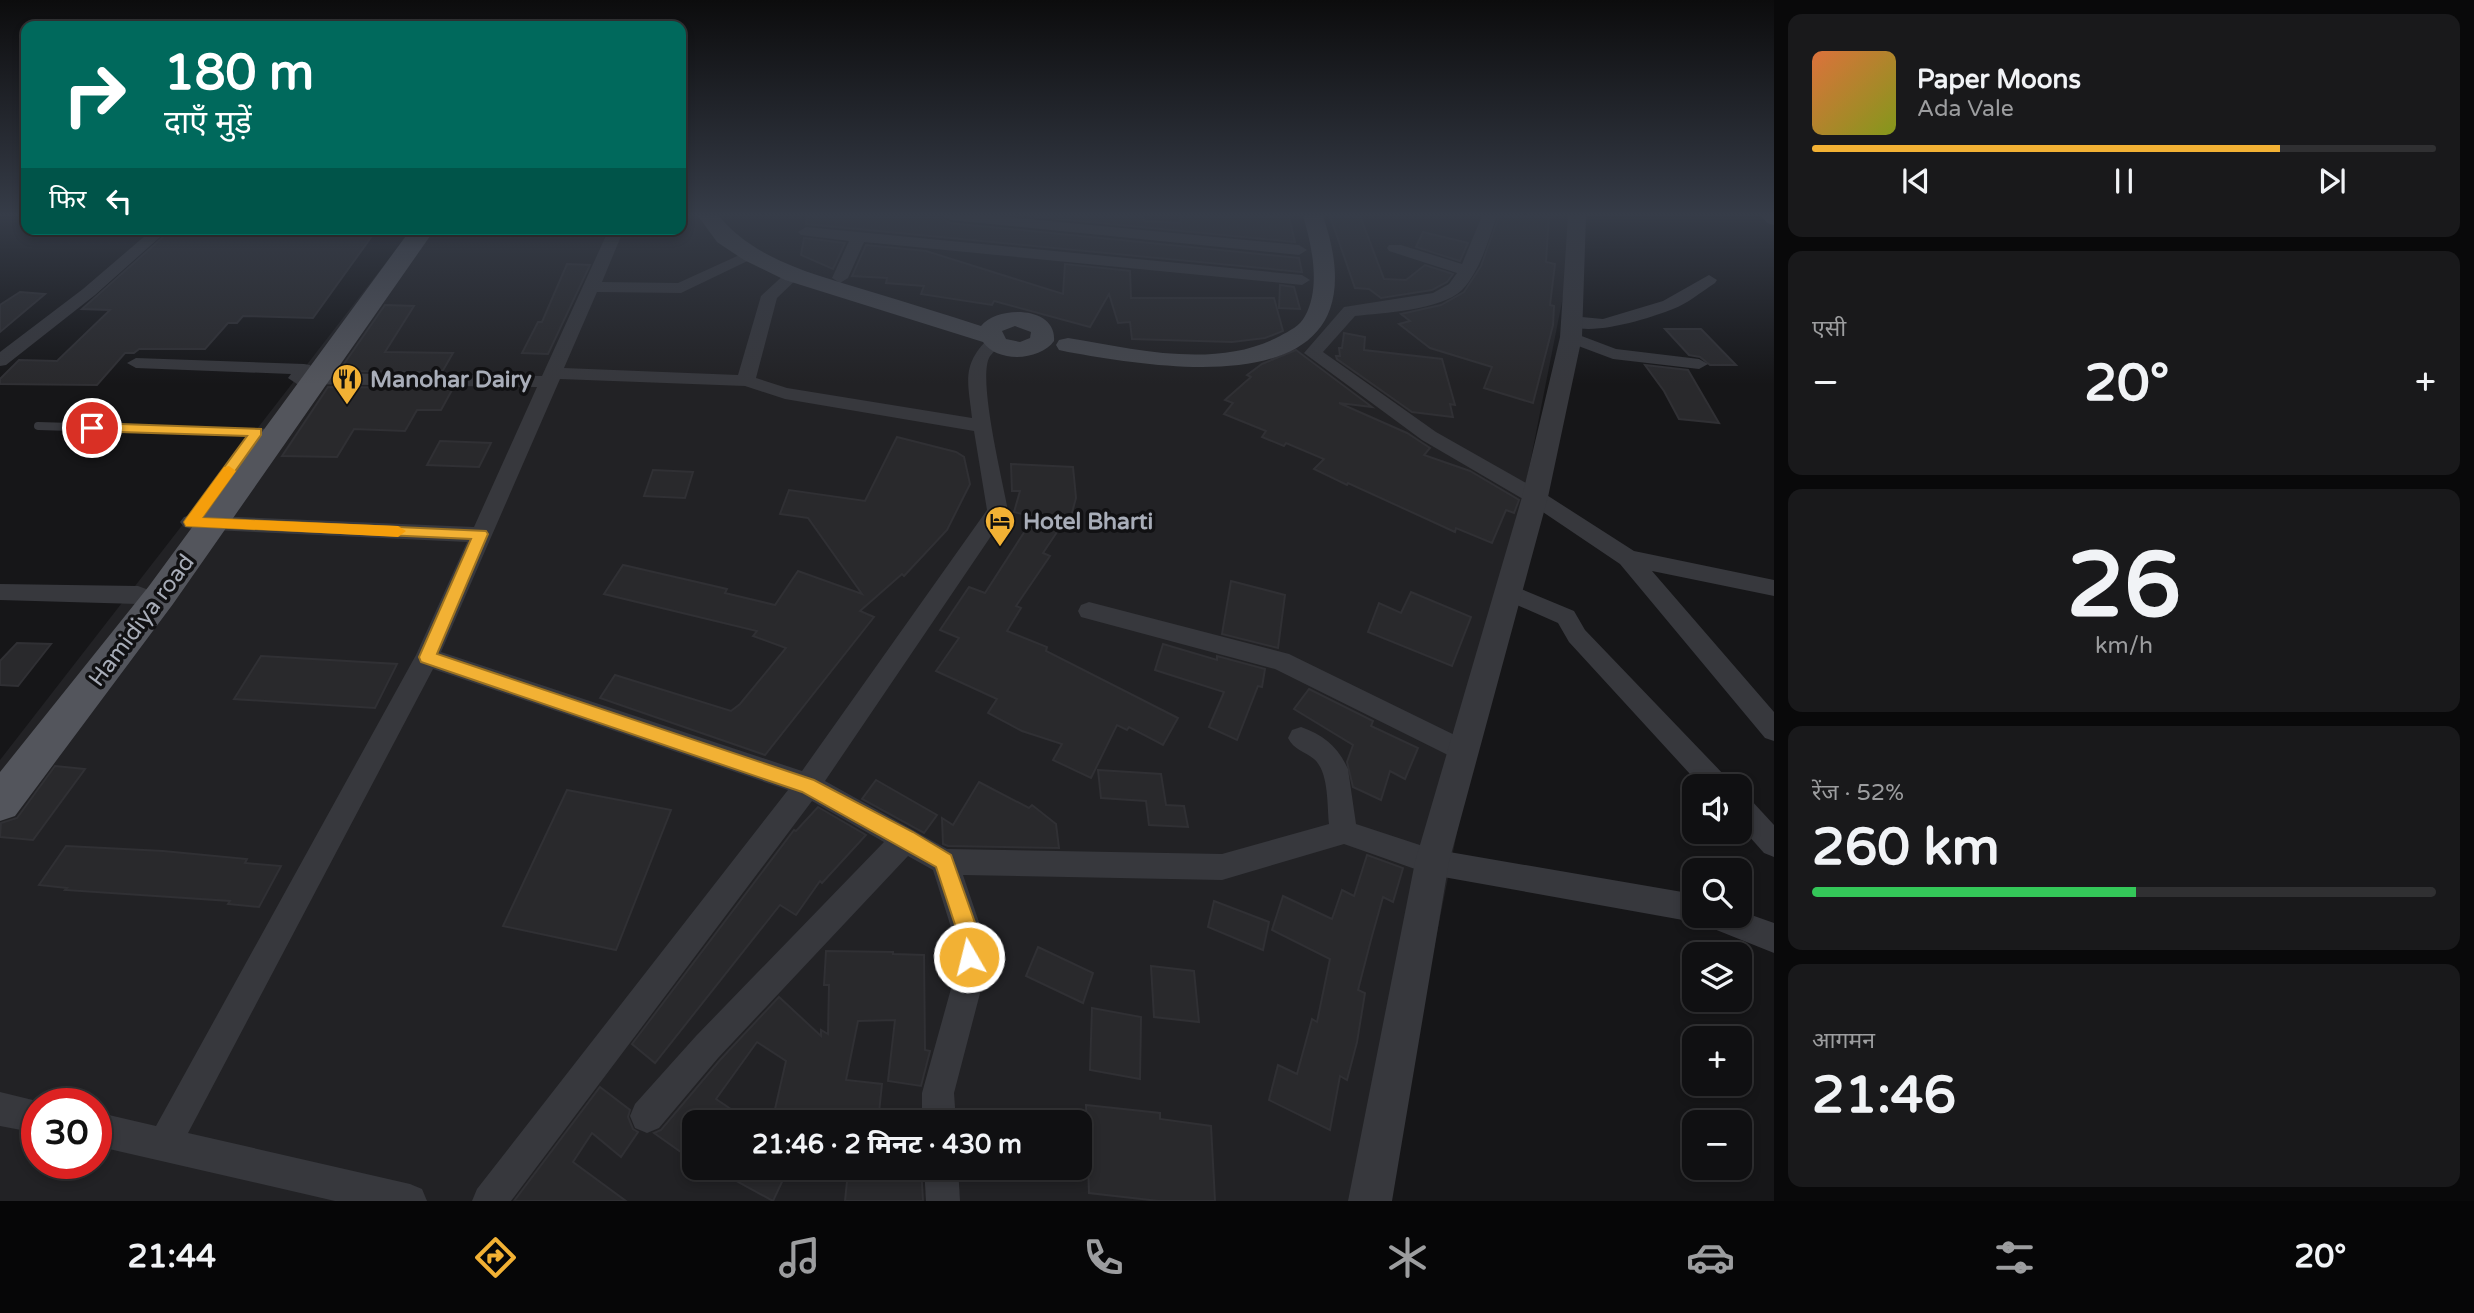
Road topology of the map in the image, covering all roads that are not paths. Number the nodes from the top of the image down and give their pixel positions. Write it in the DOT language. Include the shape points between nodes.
graph roads {
  1 [pos="95,272"];
  2 [pos="112,272"];
  3 [pos="377,272"];
  4 [pos="389,272"];
  5 [pos="598,272"];
  6 [pos="715,272"];
  7 [pos="787,272"];
  8 [pos="820,272"];
  9 [pos="842,272"];
  10 [pos="1223,272"];
  11 [pos="1325,272"];
  12 [pos="1465,272"];
  13 [pos="1574,272"];
  14 [pos="793,275"];
  15 [pos="839,278"];
  16 [pos="1302,279"];
  17 [pos="1709,280"];
  18 [pos="591,287"];
  19 [pos="1571,329"];
  20 [pos="994,333"];
  21 [pos="0,348"];
  22 [pos="0,361"];
  23 [pos="136,363"];
  24 [pos="1699,364"];
  25 [pos="306,375"];
  26 [pos="550,377"];
  27 [pos="746,382"];
  28 [pos="38,426"];
  29 [pos="982,426"];
  30 [pos="267,433"];
  31 [pos="1535,497"];
  32 [pos="201,523"];
  33 [pos="481,534"];
  34 [pos="1628,558"];
  35 [pos="1774,588"];
  36 [pos="0,592"];
  37 [pos="1509,592"];
  38 [pos="138,595"];
  39 [pos="1089,611"];
  40 [pos="427,657"];
  41 [pos="1774,730"];
  42 [pos="1301,738"];
  43 [pos="1464,752"];
  44 [pos="0,774"];
  45 [pos="1707,774"];
  46 [pos="808,785"];
  47 [pos="0,803"];
  48 [pos="1752,821"];
  49 [pos="1344,832"];
  50 [pos="906,839"];
  51 [pos="1774,844"];
  52 [pos="944,862"];
  53 [pos="1432,862"];
  54 [pos="1682,906"];
  55 [pos="1748,928"];
  56 [pos="1774,938"];
  57 [pos="0,1109"];
  58 [pos="939,1110"];
  59 [pos="21,1113"];
  60 [pos="647,1116"];
  61 [pos="112,1132"];
  62 [pos="165,1143"];
  63 [pos="942,1180"];
  64 [pos="410,1201"];
  65 [pos="489,1201"];
  66 [pos="943,1201"];
  67 [pos="1370,1201"];
  1 -- 21 [label="street"];
  2 -- 22 [label="street"];
  3 -- 25 [label="main road"];
  4 -- 25 [label="main road, Hamidiya road"];
  5 -- 18 [label="street"];
  6 -- 18 [label="street" via="681,288"];
  7 -- 14 [label="main road"];
  8 -- 15 [label="main road"];
  9 -- 15 [label="street"];
  10 -- 16 [label="street"];
  11 -- 20 [label="main road" via="1321,305 1309,328 1265,350 1233,358 1160,360 1068,345 1039,339 1026,320 1010,318"];
  12 -- 31 [label="street" via="1450,293 1350,311 1313,353 1429,436"];
  13 -- 19 [label="street"];
  14 -- 20 [label="main road"];
  14 -- 27 [label="street" via="769,296"];
  15 -- 20 [label="main road"];
  17 -- 19 [label="street" via="1670,305"];
  18 -- 26 [label="street"];
  19 -- 24 [label="street" via="1613,354"];
  19 -- 31 [label="street"];
  20 -- 29 [label="street" via="980,357 978,371"];
  23 -- 25 [label="street"];
  25 -- 26 [label="street"];
  25 -- 30 [label="main road, Hamidiya road"];
  26 -- 27 [label="street"];
  26 -- 33 [label="street"];
  27 -- 29 [label="street" via="785,393"];
  28 -- 30 [label="lane"];
  29 -- 46 [label="street" via="998,511"];
  30 -- 32 [label="main road, Hamidiya road"];
  31 -- 34 [label="street"];
  31 -- 37 [label="street"];
  32 -- 33 [label="street"];
  32 -- 38 [label="main road"];
  32 -- 47 [label="main road, Hamidiya road" via="161,595"];
  33 -- 40 [label="street"];
  34 -- 35 [label="street"];
  34 -- 41 [label="street"];
  36 -- 38 [label="street"];
  37 -- 43 [label="street"];
  37 -- 45 [label="street" via="1566,617 1577,636"];
  38 -- 44 [label="main road"];
  39 -- 43 [label="street" via="1281,661"];
  40 -- 46 [label="street"];
  40 -- 62 [label="street"];
  42 -- 49 [label="street" via="1324,752 1335,769"];
  43 -- 53 [label="street"];
  46 -- 50 [label="street"];
  46 -- 65 [label="street"];
  48 -- 51 [label="street"];
  49 -- 52 [label="street" via="1222,867"];
  49 -- 53 [label="street"];
  50 -- 52 [label="street"];
  50 -- 60 [label="street"];
  52 -- 58 [label="street" via="969,937 969,978 938,1093"];
  53 -- 54 [label="street"];
  53 -- 67 [label="street"];
  55 -- 56 [label="street"];
  57 -- 59 [label="street"];
  61 -- 62 [label="street"];
  62 -- 64 [label="street"];
  63 -- 66 [label="street"];
}
